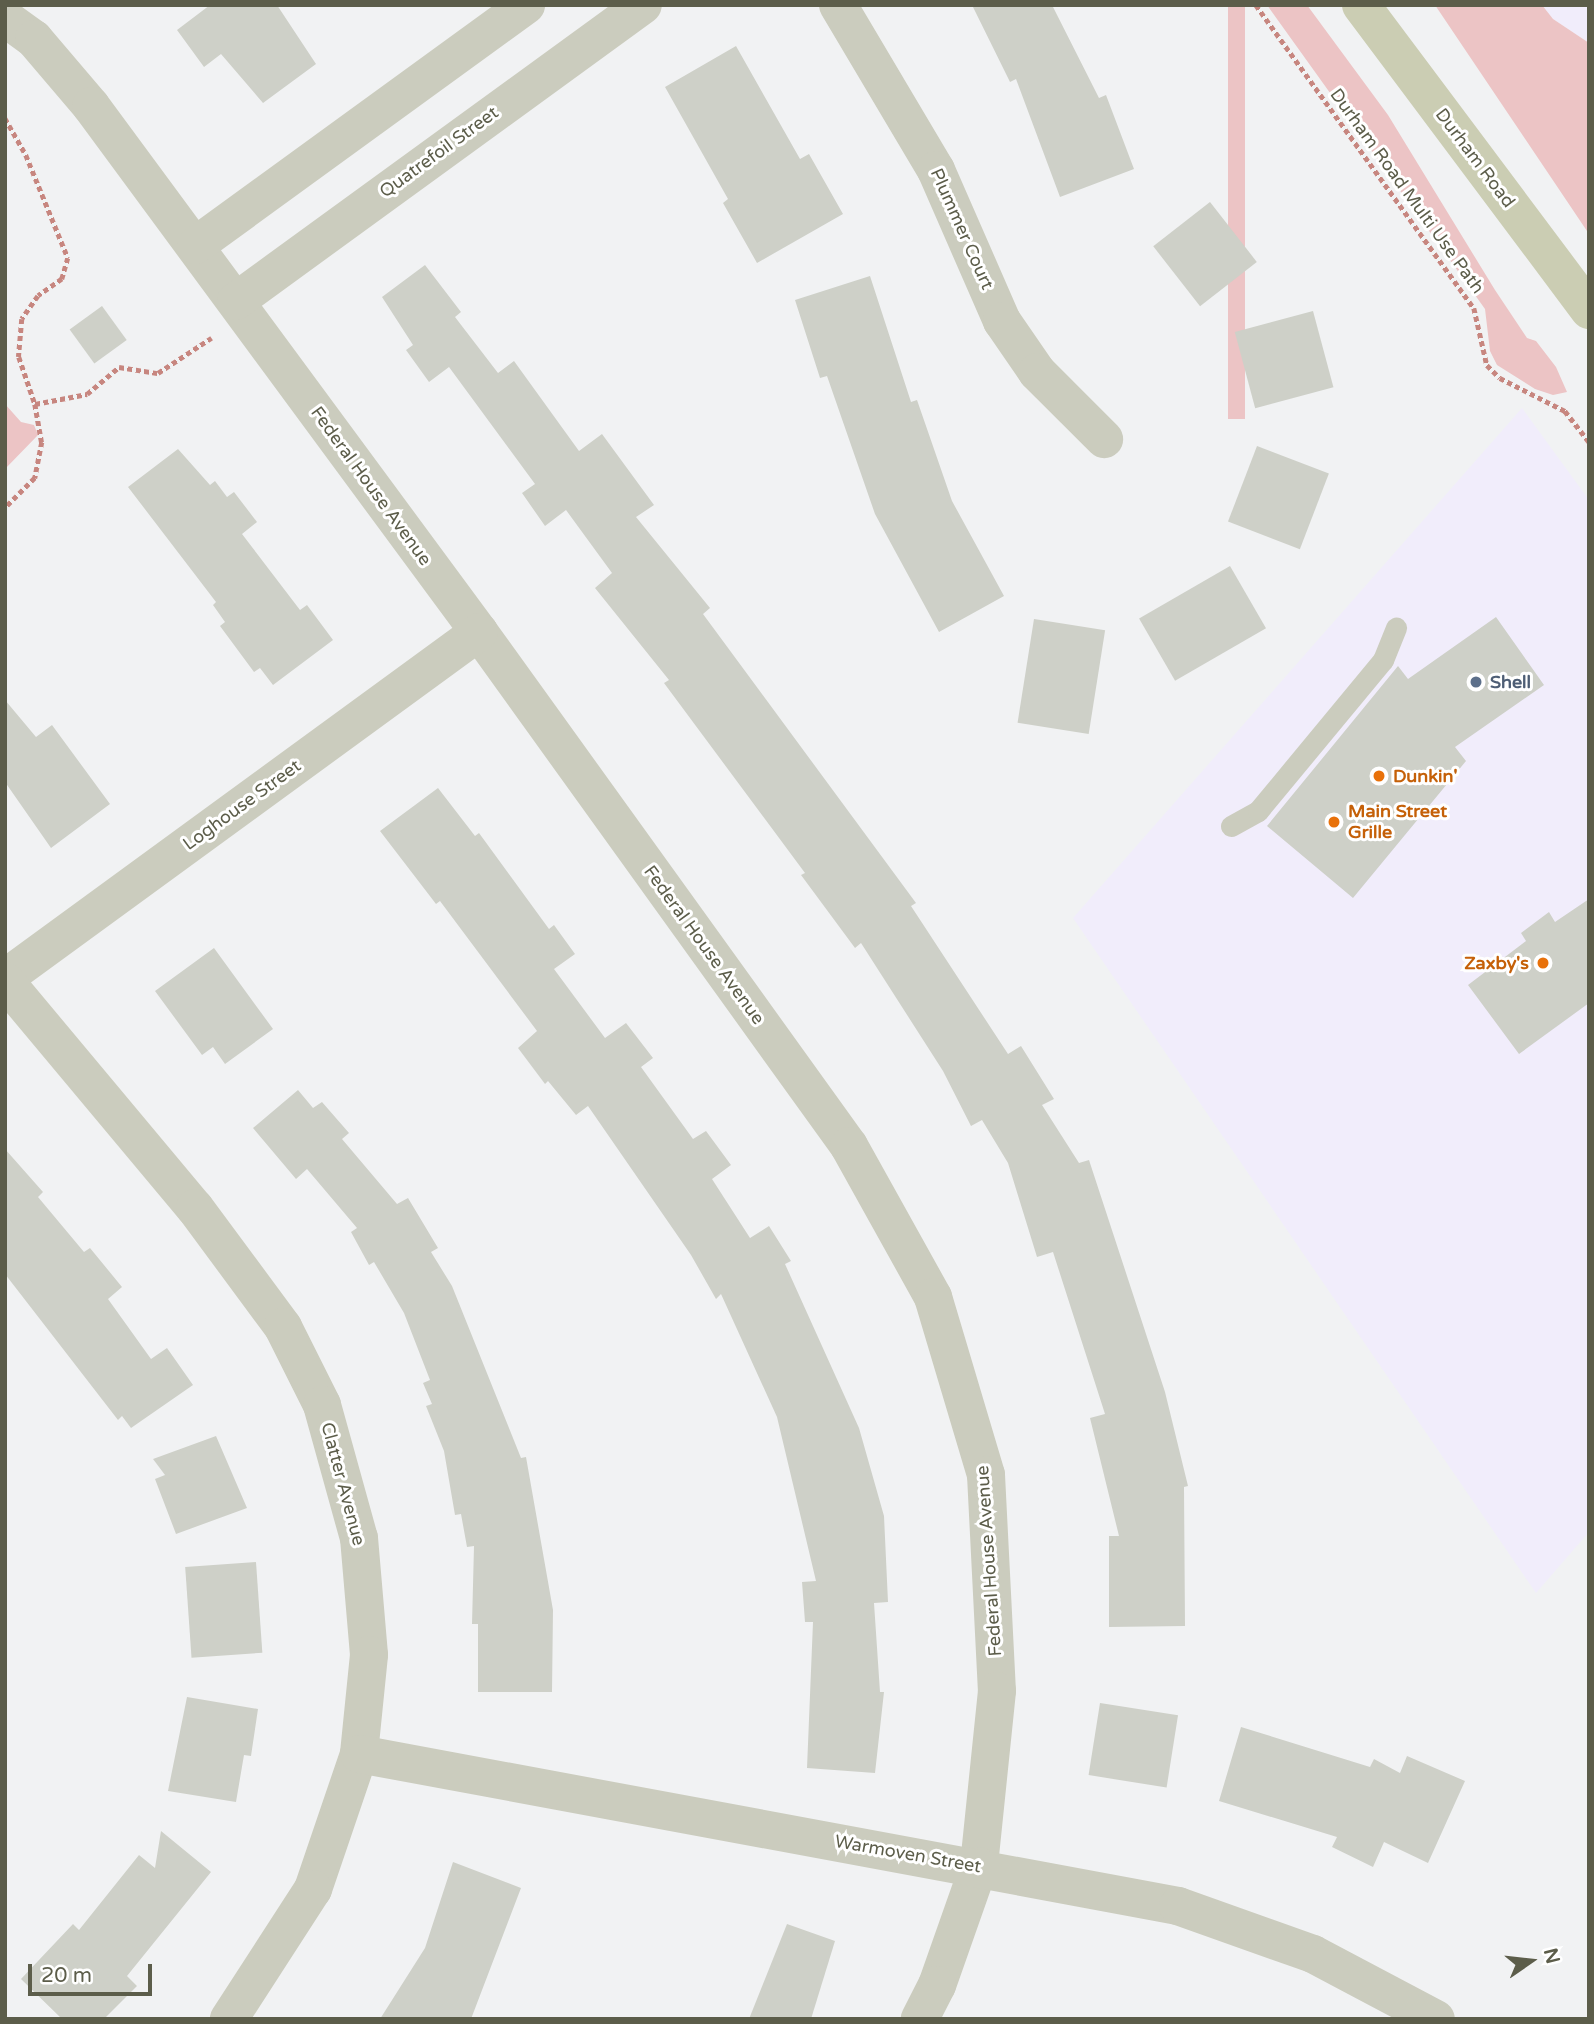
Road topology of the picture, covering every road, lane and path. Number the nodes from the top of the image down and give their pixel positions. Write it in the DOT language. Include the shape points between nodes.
graph roads {
  1 [pos="526,5"];
  2 [pos="643,5"];
  3 [pos="838,5"];
  4 [pos="1256,5"];
  5 [pos="1361,5"];
  6 [pos="5,18"];
  7 [pos="5,118"];
  8 [pos="196,245"];
  9 [pos="240,306"];
  10 [pos="1589,310"];
  11 [pos="35,404"];
  12 [pos="1104,439"];
  13 [pos="1589,442"];
  14 [pos="5,508"];
  15 [pos="1396,626"];
  16 [pos="479,632"];
  17 [pos="1231,826"];
  18 [pos="5,980"];
  19 [pos="359,1754"];
  20 [pos="979,1866"];
  21 [pos="229,2019"];
  22 [pos="920,2019"];
  23 [pos="1436,2019"];
  1 -- 8 [label="street"];
  2 -- 9 [label="street, Quatrefoil Street"];
  3 -- 12 [label="street, Plummer Court" via="936,170 1002,321 1037,372"];
  4 -- 13 [label="path, Durham Road Multi Use Path" via="1474,308 1487,365 1500,378 1565,411"];
  5 -- 10 [label="main road, Durham Road"];
  6 -- 8 [label="street, Federal House Avenue" via="34,39 91,106"];
  7 -- 11 [label="path" via="26,155 68,258 62,279 38,296 22,319 19,357"];
  8 -- 9 [label="street, Federal House Avenue"];
  9 -- 11 [label="path" via="191,355 158,373 119,367 87,394"];
  9 -- 16 [label="street, Federal House Avenue"];
  11 -- 14 [label="path" via="42,442 36,478"];
  15 -- 17 [label="lane" via="1383,660 1258,811"];
  16 -- 18 [label="street, Loghouse Street"];
  16 -- 20 [label="street, Federal House Avenue" via="849,1146 933,1297 986,1475 997,1691"];
  18 -- 19 [label="street, Clatter Avenue" via="256,1284 322,1405 343,1471 365,1579 369,1655"];
  19 -- 20 [label="street, Warmoven Street"];
  19 -- 21 [label="street, Clatter Avenue" via="313,1889"];
  20 -- 22 [label="street, Federal House Avenue" via="937,1985"];
  20 -- 23 [label="street, Warmoven Street" via="1178,1906 1312,1954"];
}
